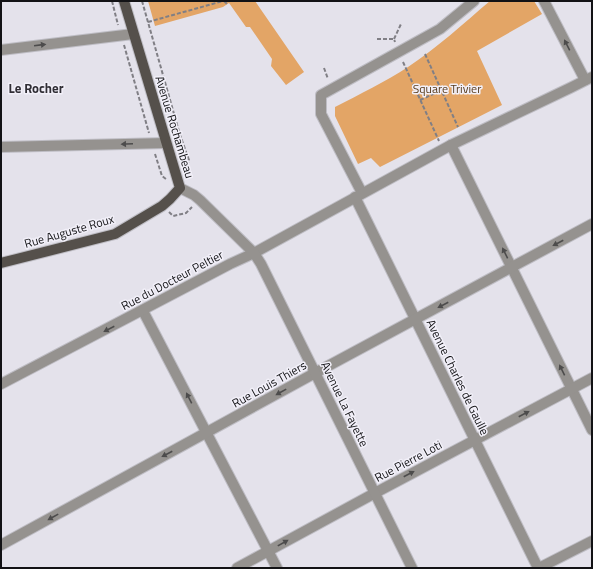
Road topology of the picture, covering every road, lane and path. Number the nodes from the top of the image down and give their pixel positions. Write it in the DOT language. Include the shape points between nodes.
graph roads {
  1 [pos="124,1"];
  2 [pos="224,1"];
  3 [pos="474,1"];
  4 [pos="544,1"];
  5 [pos="227,4"];
  6 [pos="148,22"];
  7 [pos="401,24"];
  8 [pos="133,34"];
  9 [pos="377,39"];
  10 [pos="394,39"];
  11 [pos="1,50"];
  12 [pos="399,52"];
  13 [pos="425,54"];
  14 [pos="324,68"];
  15 [pos="405,69"];
  16 [pos="588,78"];
  17 [pos="331,89"];
  18 [pos="442,90"];
  19 [pos="420,100"];
  20 [pos="458,127"];
  21 [pos="437,138"];
  22 [pos="166,143"];
  23 [pos="452,145"];
  24 [pos="1,147"];
  25 [pos="180,188"];
  26 [pos="359,195"];
  27 [pos="200,200"];
  28 [pos="162,206"];
  29 [pos="592,224"];
  30 [pos="254,253"];
  31 [pos="1,263"];
  32 [pos="512,268"];
  33 [pos="143,311"];
  34 [pos="415,320"];
  35 [pos="315,373"];
  36 [pos="592,378"];
  37 [pos="1,384"];
  38 [pos="572,389"];
  39 [pos="592,430"];
  40 [pos="206,433"];
  41 [pos="475,440"];
  42 [pos="375,492"];
  43 [pos="592,541"];
  44 [pos="1,545"];
  45 [pos="268,551"];
  46 [pos="237,568"];
  47 [pos="277,568"];
  48 [pos="412,568"];
  49 [pos="539,568"];
  1 -- 8 [label="main road, Avenue Rochambeau"];
  2 -- 5 [label="path"];
  2 -- 6 [label="path"];
  3 -- 12 [label="street" via="440,29"];
  16 -- 4 [label="street, one-way"];
  7 -- 10 [label="path"];
  11 -- 8 [label="street, one-way"];
  8 -- 22 [label="main road, Avenue Rochambeau"];
  9 -- 10 [label="path"];
  10 -- 12 [label="path"];
  12 -- 17 [label="street"];
  13 -- 18 [label="path"];
  14 -- 17 [label="path"];
  15 -- 19 [label="path"];
  16 -- 23 [label="street, Rue du Docteur Peltier"];
  17 -- 26 [label="street, Avenue Charles de Gaulle" via="321,94 321,114"];
  18 -- 19 [label="path"];
  18 -- 20 [label="path"];
  19 -- 21 [label="path"];
  22 -- 24 [label="street, one-way"];
  22 -- 25 [label="main road, Avenue Rochambeau"];
  23 -- 26 [label="street, Rue du Docteur Peltier"];
  32 -- 23 [label="street, one-way"];
  25 -- 27 [label="street, Avenue Rochambeau"];
  25 -- 28 [label="main road, Rue Auguste Roux"];
  26 -- 30 [label="street, Rue du Docteur Peltier"];
  26 -- 34 [label="street, Avenue Charles de Gaulle"];
  27 -- 28 [label="path" via="186,213 173,216"];
  27 -- 30 [label="street, Avenue Rochambeau"];
  28 -- 31 [label="main road, Rue Auguste Roux" via="115,234"];
  29 -- 32 [label="street, Rue Louis Thiers, one-way"];
  30 -- 33 [label="street, Rue du Docteur Peltier"];
  30 -- 35 [label="street, Avenue La Fayette"];
  32 -- 34 [label="street, Rue Louis Thiers, one-way"];
  38 -- 32 [label="street, one-way"];
  33 -- 37 [label="street, Rue du Docteur Peltier, one-way"];
  40 -- 33 [label="street, one-way"];
  34 -- 35 [label="street, Rue Louis Thiers"];
  34 -- 41 [label="street, Avenue Charles de Gaulle"];
  35 -- 40 [label="street, Rue Louis Thiers, one-way"];
  35 -- 42 [label="street, Avenue La Fayette"];
  36 -- 38 [label="street, Rue Pierre Loti"];
  38 -- 39 [label="street"];
  41 -- 38 [label="street, Rue Pierre Loti, one-way"];
  40 -- 44 [label="street, Rue Louis Thiers, one-way"];
  40 -- 45 [label="street"];
  42 -- 41 [label="street, Rue Pierre Loti, one-way"];
  41 -- 49 [label="street, Avenue Charles de Gaulle"];
  45 -- 42 [label="street, Rue Pierre Loti, one-way"];
  42 -- 48 [label="street, Avenue La Fayette"];
  43 -- 49 [label="street"];
  45 -- 46 [label="street, Rue Pierre Loti"];
  45 -- 47 [label="street"];
}
